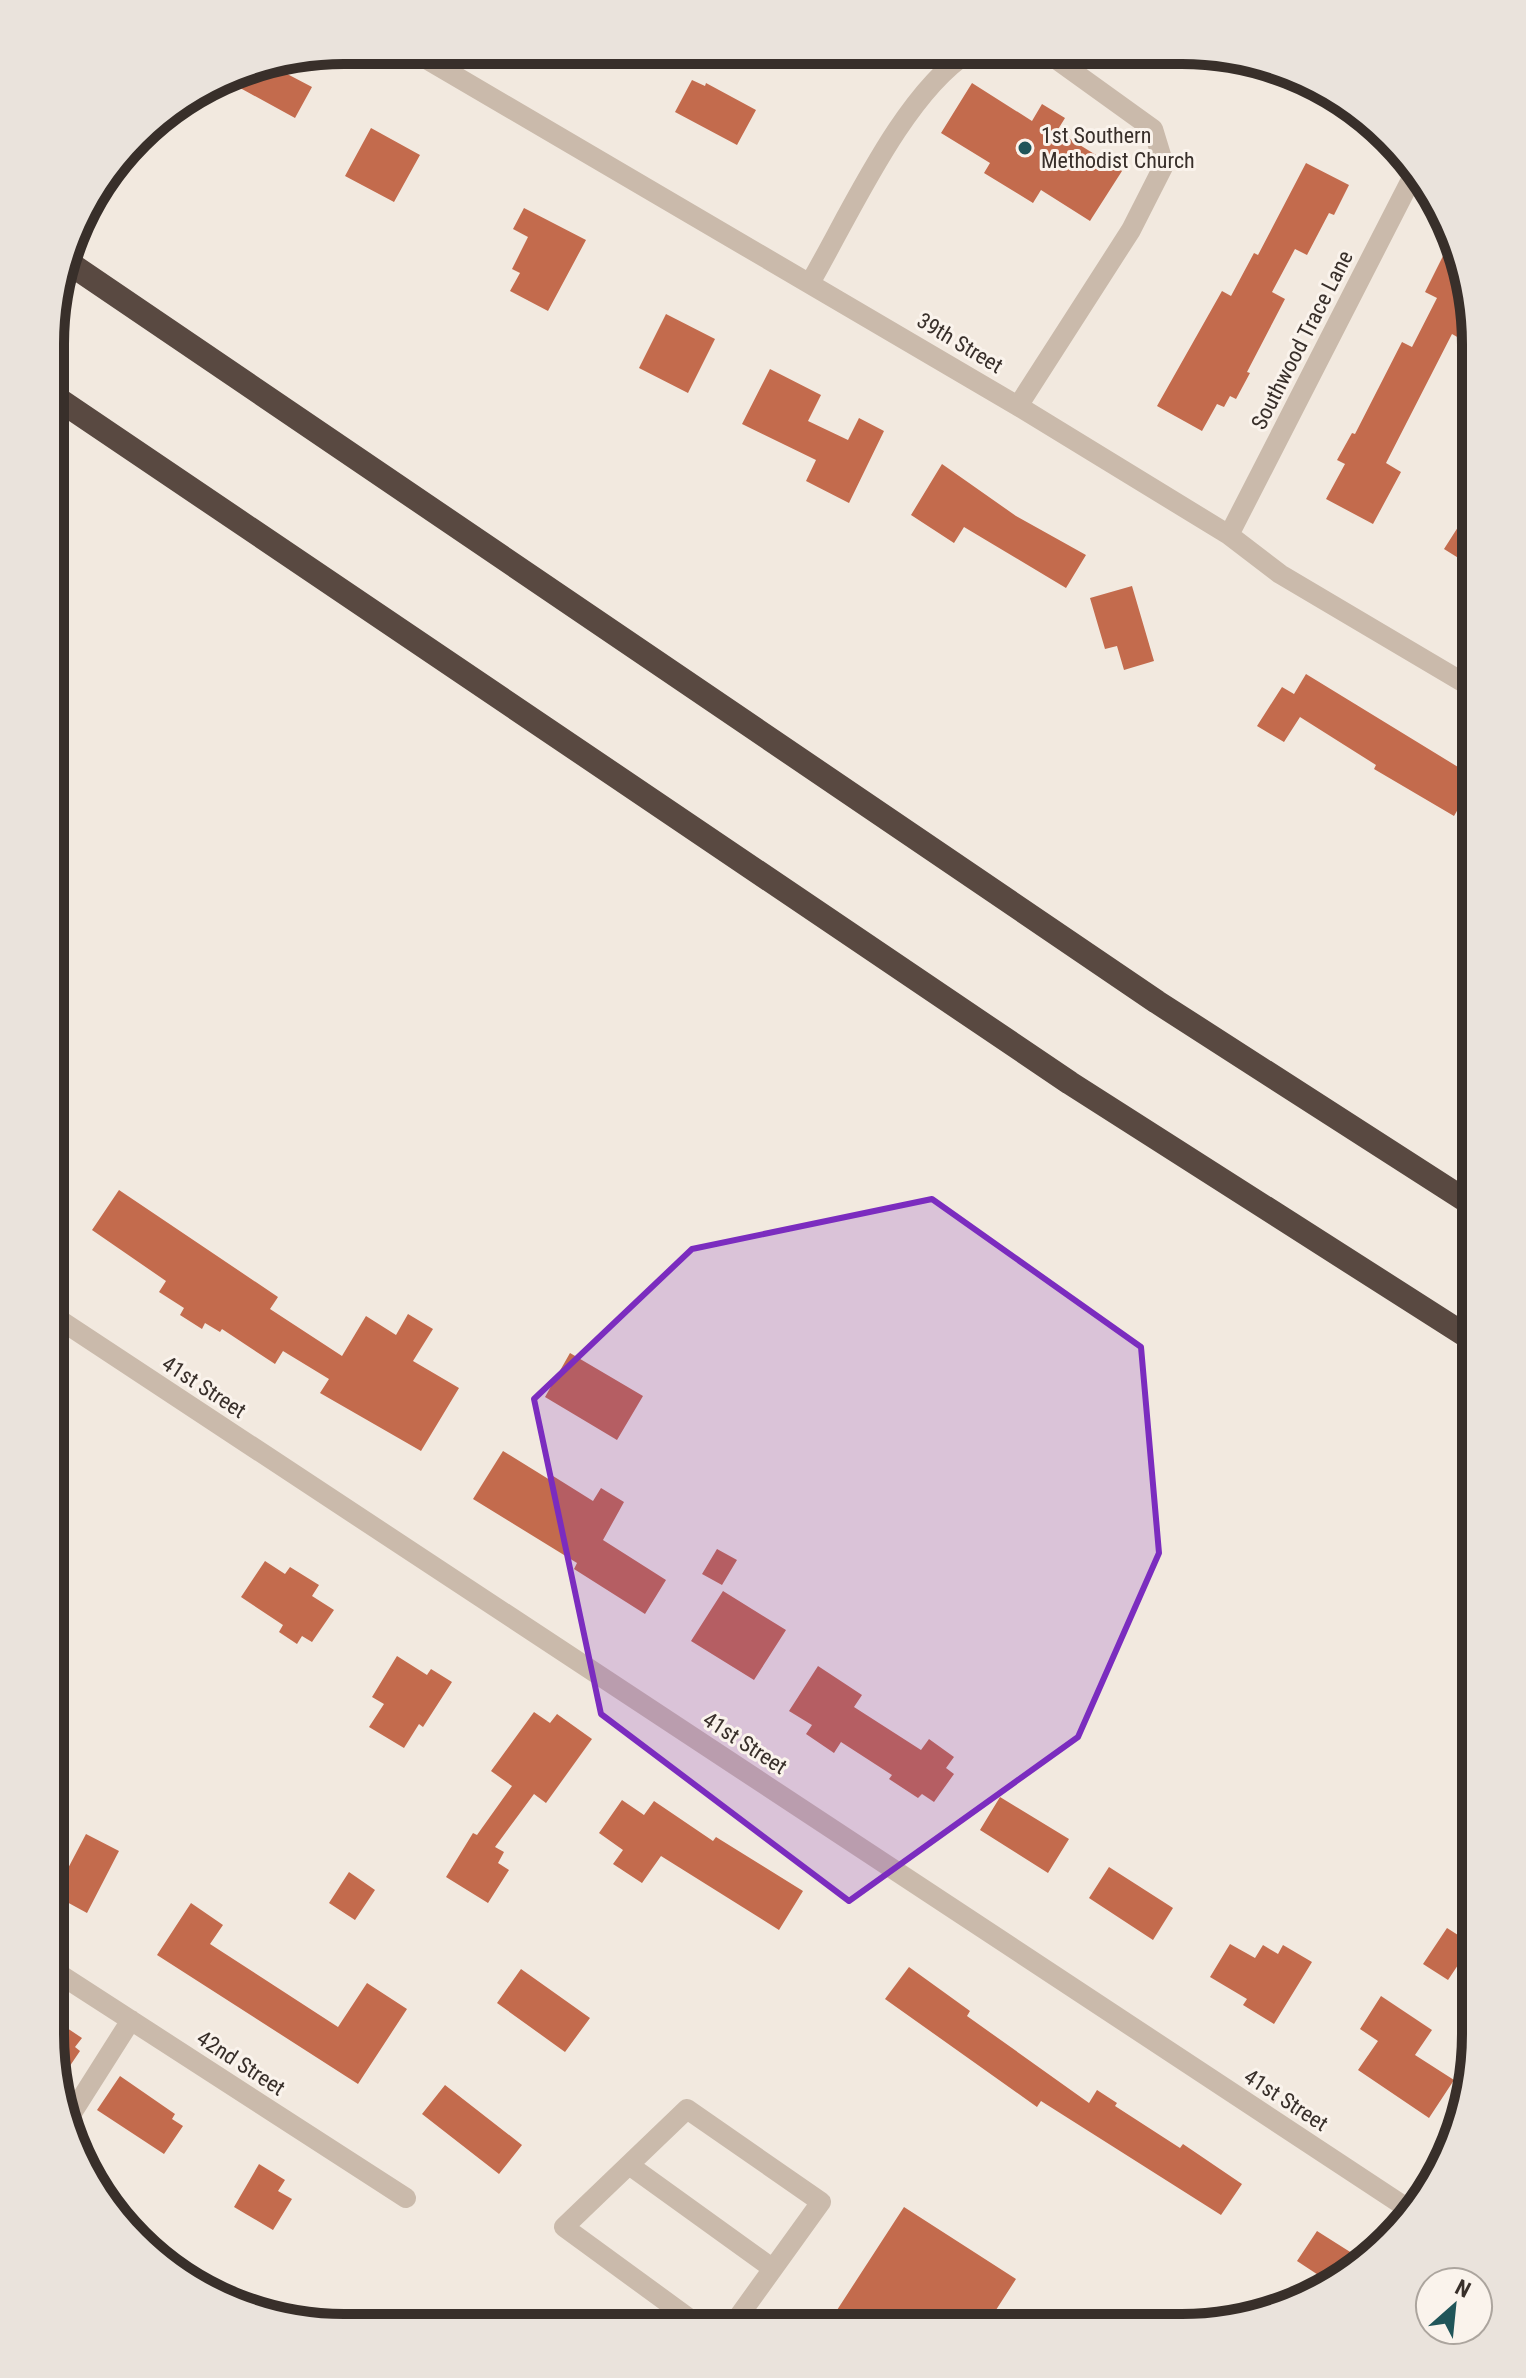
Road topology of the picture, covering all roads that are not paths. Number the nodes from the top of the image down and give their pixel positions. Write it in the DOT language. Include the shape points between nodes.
graph roads {
  1 [pos="435,64"];
  2 [pos="950,64"];
  3 [pos="1063,64"];
  4 [pos="1410,182"];
  5 [pos="75,267"];
  6 [pos="810,283"];
  7 [pos="64,403"];
  8 [pos="1018,406"];
  9 [pos="1229,535"];
  10 [pos="1462,682"];
  11 [pos="1462,1198"];
  12 [pos="64,1323"];
  13 [pos="1461,1333"];
  14 [pos="64,1977"];
  15 [pos="131,2020"];
  16 [pos="75,2109"];
  17 [pos="629,2165"];
  18 [pos="406,2198"];
  19 [pos="1403,2206"];
  20 [pos="772,2268"];
  21 [pos="683,2314"];
  22 [pos="740,2314"];
  1 -- 6 [label="street, 39th Street"];
  2 -- 6 [label="street" via="919,97"];
  3 -- 8 [label="street" via="1153,129 1164,165 1131,230"];
  4 -- 9 [label="street, Southwood Trace Lane"];
  5 -- 11 [label="highway" via="1157,1002"];
  6 -- 8 [label="street, 39th Street"];
  7 -- 13 [label="highway" via="1070,1083"];
  8 -- 9 [label="street, 39th Street"];
  9 -- 10 [label="street, 39th Street" via="1280,574"];
  12 -- 19 [label="street, 41st Street"];
  14 -- 15 [label="street, 42nd Street"];
  15 -- 16 [label="street"];
  15 -- 18 [label="street, 42nd Street"];
  17 -- 20 [label="street"];
  17 -- 20 [label="street" via="687,2109 821,2202"];
  17 -- 21 [label="street" via="564,2227"];
  20 -- 22 [label="street"];
}
